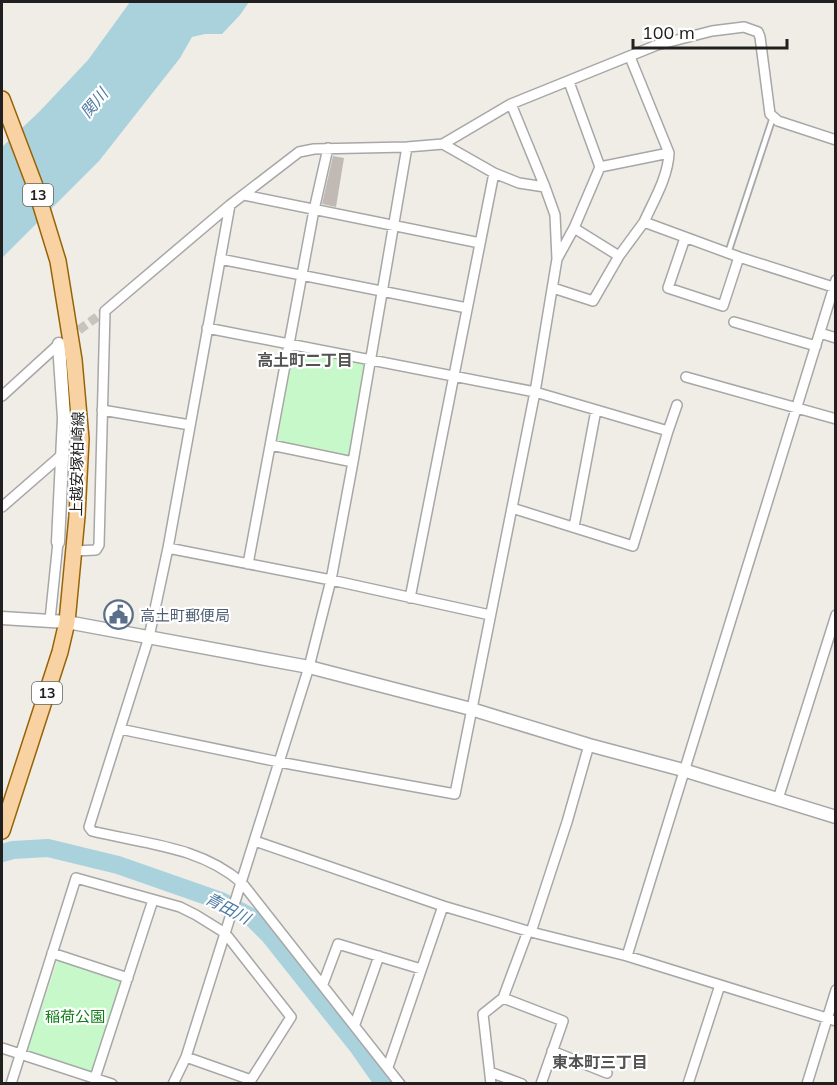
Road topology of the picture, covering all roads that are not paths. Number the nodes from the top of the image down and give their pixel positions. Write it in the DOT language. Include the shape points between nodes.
graph roads {
  1 [pos="630,57"];
  2 [pos="569,82"];
  3 [pos="2,99"];
  4 [pos="511,104"];
  5 [pos="773,117"];
  6 [pos="836,140"];
  7 [pos="442,144"];
  8 [pos="407,147"];
  9 [pos="328,148"];
  10 [pos="669,153"];
  11 [pos="600,167"];
  12 [pos="494,172"];
  13 [pos="545,187"];
  14 [pos="244,195"];
  15 [pos="230,205"];
  16 [pos="314,210"];
  17 [pos="644,222"];
  18 [pos="394,226"];
  19 [pos="574,228"];
  20 [pos="685,238"];
  21 [pos="480,243"];
  22 [pos="728,253"];
  23 [pos="619,256"];
  24 [pos="739,257"];
  25 [pos="220,259"];
  26 [pos="557,259"];
  27 [pos="302,276"];
  28 [pos="834,284"];
  29 [pos="553,288"];
  30 [pos="382,291"];
  31 [pos="467,308"];
  32 [pos="734,322"];
  33 [pos="207,328"];
  34 [pos="820,333"];
  35 [pos="836,338"];
  36 [pos="290,343"];
  37 [pos="59,344"];
  38 [pos="816,346"];
  39 [pos="369,359"];
  40 [pos="454,375"];
  41 [pos="687,377"];
  42 [pos="535,392"];
  43 [pos="2,396"];
  44 [pos="677,405"];
  45 [pos="797,407"];
  46 [pos="102,410"];
  47 [pos="596,410"];
  48 [pos="836,419"];
  49 [pos="190,425"];
  50 [pos="668,431"];
  51 [pos="271,445"];
  52 [pos="64,453"];
  53 [pos="353,462"];
  54 [pos="2,507"];
  55 [pos="512,508"];
  56 [pos="574,527"];
  57 [pos="58,542"];
  58 [pos="168,548"];
  59 [pos="73,551"];
  60 [pos="248,564"];
  61 [pos="331,580"];
  62 [pos="410,598"];
  63 [pos="490,615"];
  64 [pos="836,615"];
  65 [pos="2,618"];
  66 [pos="50,620"];
  67 [pos="67,622"];
  68 [pos="149,637"];
  69 [pos="309,667"];
  70 [pos="471,708"];
  71 [pos="120,729"];
  72 [pos="589,745"];
  73 [pos="279,762"];
  74 [pos="683,770"];
  75 [pos="778,799"];
  76 [pos="836,817"];
  77 [pos="3,821"];
  78 [pos="255,841"];
  79 [pos="240,887"];
  80 [pos="153,900"];
  81 [pos="443,906"];
  82 [pos="226,929"];
  83 [pos="530,931"];
  84 [pos="52,953"];
  85 [pos="379,956"];
  86 [pos="627,956"];
  87 [pos="421,969"];
  88 [pos="128,978"];
  89 [pos="323,984"];
  90 [pos="720,985"];
  91 [pos="836,990"];
  92 [pos="503,998"];
  93 [pos="832,1019"];
  94 [pos="355,1024"];
  95 [pos="2,1048"];
  96 [pos="552,1051"];
  97 [pos="21,1054"];
  98 [pos="186,1057"];
  99 [pos="388,1067"];
  100 [pos="490,1072"];
  101 [pos="608,1073"];
  102 [pos="94,1081"];
  103 [pos="11,1083"];
  104 [pos="112,1083"];
  105 [pos="173,1083"];
  106 [pos="400,1083"];
  107 [pos="491,1083"];
  108 [pos="522,1083"];
  109 [pos="541,1083"];
  110 [pos="688,1083"];
  111 [pos="807,1083"];
  1 -- 2 [label="street"];
  1 -- 5 [label="street" via="678,38 752,29 760,37 767,100"];
  1 -- 10 [label="street"];
  2 -- 4 [label="street"];
  2 -- 11 [label="street"];
  3 -- 59 [label="main road, 上越安塚柏崎線 / 13" via="51,233 64,295 81,439"];
  4 -- 7 [label="street"];
  4 -- 13 [label="street"];
  5 -- 6 [label="street"];
  5 -- 22 [label="lane"];
  7 -- 8 [label="street"];
  7 -- 12 [label="street"];
  8 -- 9 [label="street"];
  8 -- 18 [label="street"];
  9 -- 14 [label="street" via="299,152"];
  9 -- 16 [label="street"];
  10 -- 11 [label="street"];
  10 -- 17 [label="street" via="669,163"];
  11 -- 19 [label="street"];
  12 -- 13 [label="street" via="519,183"];
  12 -- 21 [label="street"];
  13 -- 26 [label="street" via="555,215"];
  14 -- 15 [label="street"];
  14 -- 16 [label="street"];
  15 -- 25 [label="street"];
  15 -- 46 [label="street" via="105,311"];
  16 -- 18 [label="street"];
  16 -- 27 [label="street"];
  17 -- 20 [label="street"];
  17 -- 23 [label="street"];
  18 -- 21 [label="street"];
  18 -- 30 [label="street"];
  19 -- 23 [label="street"];
  19 -- 26 [label="street"];
  20 -- 22 [label="street"];
  20 -- 24 [label="street" via="668,288 723,306"];
  21 -- 31 [label="street"];
  22 -- 24 [label="street"];
  23 -- 29 [label="street" via="593,301"];
  24 -- 28 [label="street"];
  25 -- 27 [label="street"];
  25 -- 33 [label="street"];
  26 -- 29 [label="street"];
  27 -- 30 [label="street"];
  27 -- 36 [label="street"];
  28 -- 34 [label="street"];
  29 -- 42 [label="street"];
  30 -- 31 [label="street"];
  30 -- 39 [label="street"];
  31 -- 40 [label="street"];
  32 -- 38 [label="street"];
  33 -- 36 [label="street"];
  33 -- 49 [label="street"];
  34 -- 35 [label="street"];
  34 -- 38 [label="street"];
  36 -- 39 [label="street"];
  36 -- 51 [label="street"];
  37 -- 43 [label="street"];
  37 -- 52 [label="street"];
  38 -- 45 [label="street"];
  39 -- 40 [label="street"];
  39 -- 53 [label="street"];
  40 -- 42 [label="street"];
  40 -- 62 [label="street"];
  41 -- 45 [label="street"];
  42 -- 47 [label="street"];
  42 -- 55 [label="street"];
  44 -- 50 [label="street"];
  45 -- 48 [label="street"];
  45 -- 74 [label="street"];
  46 -- 49 [label="street"];
  46 -- 59 [label="street" via="99,545 96,550"];
  47 -- 50 [label="street"];
  47 -- 56 [label="street"];
  49 -- 58 [label="street"];
  50 -- 56 [label="street" via="633,546"];
  51 -- 53 [label="street"];
  51 -- 60 [label="street"];
  52 -- 54 [label="street"];
  52 -- 57 [label="street"];
  53 -- 61 [label="street"];
  55 -- 56 [label="street"];
  55 -- 63 [label="street"];
  57 -- 66 [label="street"];
  58 -- 60 [label="street"];
  58 -- 68 [label="street"];
  59 -- 67 [label="main road, 上越安塚柏崎線 / 13"];
  60 -- 61 [label="street"];
  61 -- 62 [label="street"];
  61 -- 69 [label="street"];
  62 -- 63 [label="street"];
  63 -- 70 [label="street"];
  64 -- 75 [label="street"];
  65 -- 66 [label="street"];
  66 -- 67 [label="street"];
  67 -- 68 [label="street"];
  67 -- 77 [label="main road, 上越安塚柏崎線 / 13"];
  68 -- 69 [label="street"];
  68 -- 71 [label="street"];
  69 -- 70 [label="street"];
  69 -- 73 [label="street"];
  70 -- 72 [label="street"];
  70 -- 73 [label="street" via="455,794"];
  71 -- 73 [label="street"];
  71 -- 79 [label="street" via="89,827 92,831 151,842 200,857 217,864"];
  72 -- 74 [label="street"];
  72 -- 83 [label="street"];
  73 -- 78 [label="street"];
  74 -- 75 [label="street"];
  74 -- 86 [label="street"];
  75 -- 76 [label="street"];
  78 -- 79 [label="street"];
  78 -- 81 [label="street"];
  79 -- 82 [label="street"];
  79 -- 89 [label="street"];
  80 -- 82 [label="street" via="180,907"];
  80 -- 84 [label="street" via="76,878"];
  80 -- 88 [label="street"];
  81 -- 83 [label="street"];
  81 -- 87 [label="street"];
  82 -- 98 [label="street"];
  82 -- 98 [label="street" via="291,1017 250,1080"];
  83 -- 86 [label="street"];
  83 -- 92 [label="street"];
  84 -- 88 [label="street"];
  84 -- 97 [label="street"];
  85 -- 87 [label="street"];
  85 -- 89 [label="street" via="338,944"];
  85 -- 94 [label="street"];
  86 -- 90 [label="street"];
  87 -- 99 [label="street"];
  88 -- 102 [label="street"];
  89 -- 94 [label="street"];
  90 -- 93 [label="street"];
  90 -- 110 [label="street"];
  91 -- 93 [label="street"];
  92 -- 96 [label="street" via="563,1021"];
  92 -- 100 [label="street" via="483,1014"];
  93 -- 111 [label="street"];
  94 -- 99 [label="street"];
  95 -- 97 [label="street"];
  96 -- 101 [label="street"];
  96 -- 109 [label="street"];
  97 -- 102 [label="street"];
  97 -- 103 [label="street"];
  98 -- 105 [label="street"];
  99 -- 106 [label="street"];
  100 -- 107 [label="street"];
  100 -- 108 [label="street"];
  102 -- 104 [label="street"];
}
